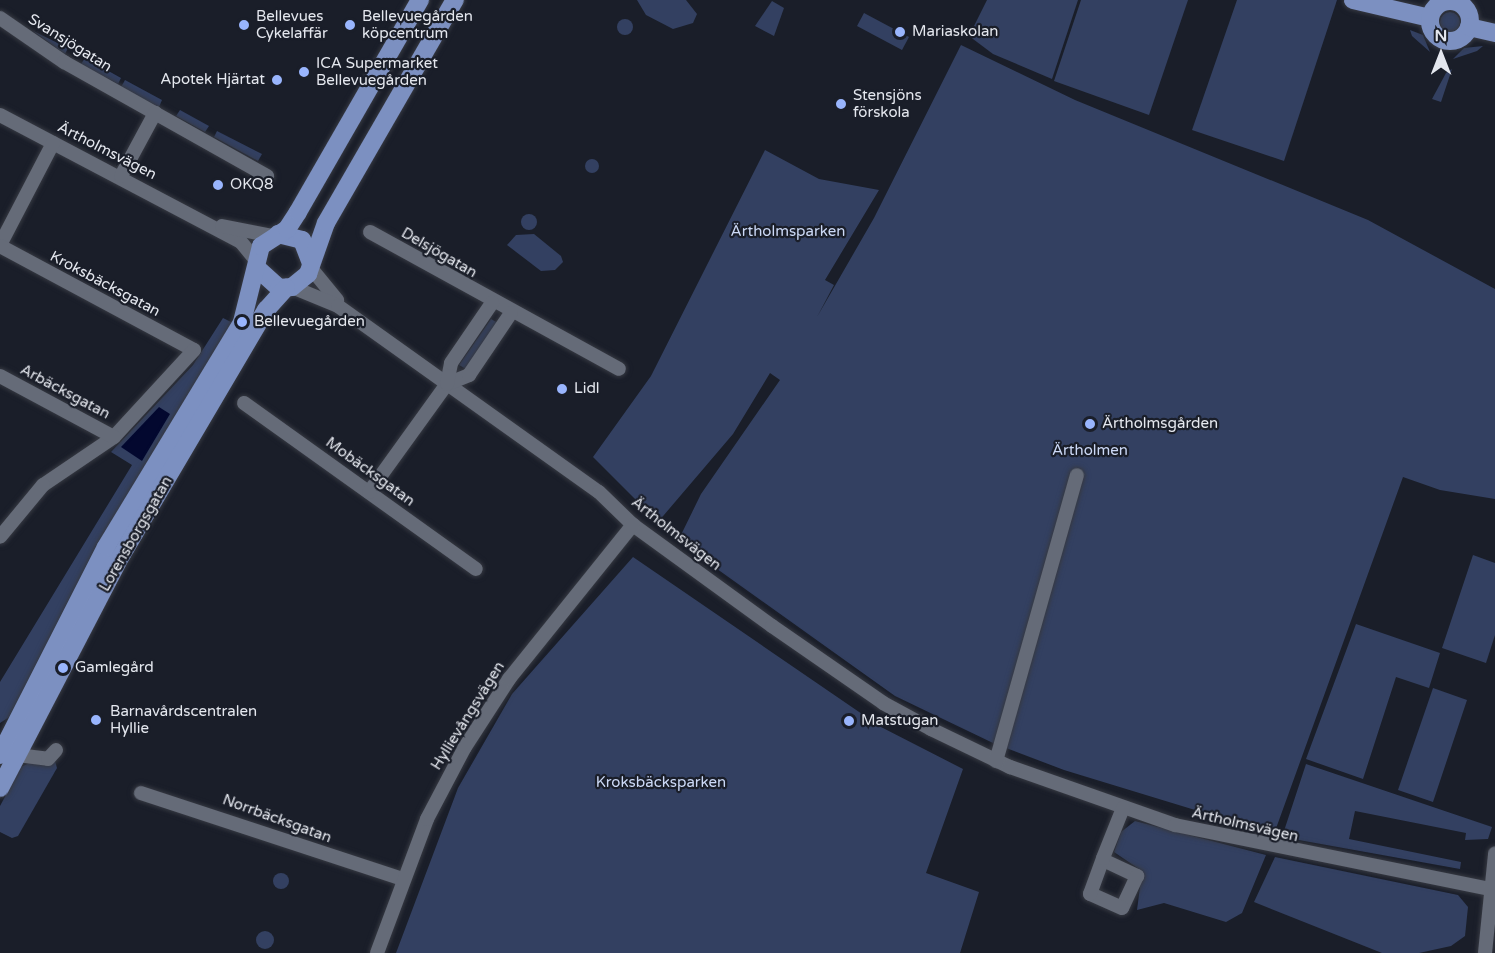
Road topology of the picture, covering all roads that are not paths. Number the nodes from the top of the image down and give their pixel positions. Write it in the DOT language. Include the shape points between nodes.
graph roads {
  1 [pos="420,0"];
  2 [pos="455,0"];
  3 [pos="1353,0"];
  4 [pos="1454,1"];
  5 [pos="0,18"];
  6 [pos="1430,18"];
  7 [pos="1469,27"];
  8 [pos="1495,33"];
  9 [pos="155,113"];
  10 [pos="0,115"];
  11 [pos="54,143"];
  12 [pos="121,176"];
  13 [pos="267,176"];
  14 [pos="198,219"];
  15 [pos="370,232"];
  16 [pos="276,235"];
  17 [pos="0,245"];
  18 [pos="257,265"];
  19 [pos="311,265"];
  20 [pos="289,287"];
  21 [pos="492,303"];
  22 [pos="348,313"];
  23 [pos="511,313"];
  24 [pos="619,369"];
  25 [pos="0,376"];
  26 [pos="447,384"];
  27 [pos="244,403"];
  28 [pos="114,437"];
  29 [pos="1077,475"];
  30 [pos="369,492"];
  31 [pos="5,522"];
  32 [pos="633,525"];
  33 [pos="0,537"];
  34 [pos="476,569"];
  35 [pos="7,748"];
  36 [pos="996,761"];
  37 [pos="0,788"];
  38 [pos="141,793"];
  39 [pos="1123,808"];
  40 [pos="1495,854"];
  41 [pos="1103,860"];
  42 [pos="403,879"];
  43 [pos="1493,890"];
  44 [pos="377,953"];
  45 [pos="1485,953"];
  1 -- 16 [label="main road, Lorensborgsgatan" via="298,212"];
  2 -- 19 [label="main road, Lorensborgsgatan" via="326,223"];
  3 -- 6 [label="main road"];
  4 -- 6 [label="main road" via="1441,3"];
  4 -- 7 [label="main road" via="1468,14"];
  5 -- 9 [label="street, Svansjögatan" via="64,62"];
  6 -- 7 [label="main road" via="1434,34 1444,41 1461,38"];
  7 -- 8 [label="main road"];
  9 -- 12 [label="street"];
  9 -- 13 [label="street, Svansjögatan"];
  10 -- 11 [label="street, Ärtholmsvägen"];
  11 -- 12 [label="street, Ärtholmsvägen"];
  11 -- 17 [label="street"];
  12 -- 14 [label="street, Ärtholmsvägen"];
  14 -- 16 [label="street, Ärtholmsvägen"];
  14 -- 18 [label="street, Ärtholmsvägen" via="241,242"];
  15 -- 21 [label="street, Delsjögatan"];
  16 -- 18 [label="main road, Lorensborgsgatan" via="261,246"];
  16 -- 19 [label="main road" via="302,240"];
  17 -- 28 [label="street, Kroksbäcksgatan" via="194,350"];
  18 -- 20 [label="main road" via="272,285"];
  18 -- 35 [label="main road, Lorensborgsgatan" via="242,322 106,547"];
  19 -- 20 [label="main road, Lorensborgsgatan"];
  19 -- 22 [label="street, Ärtholmsvägen"];
  20 -- 22 [label="street, Ärtholmsvägen"];
  20 -- 35 [label="main road, Lorensborgsgatan" via="266,310"];
  21 -- 23 [label="street, Delsjögatan"];
  21 -- 26 [label="street" via="451,363"];
  22 -- 26 [label="street, Ärtholmsvägen"];
  23 -- 24 [label="street, Delsjögatan"];
  23 -- 26 [label="street" via="469,375"];
  25 -- 28 [label="street, Arbäcksgatan"];
  26 -- 30 [label="street"];
  26 -- 32 [label="street, Ärtholmsvägen" via="599,492"];
  27 -- 30 [label="street, Mobäcksgatan"];
  28 -- 31 [label="street" via="43,484"];
  29 -- 36 [label="street"];
  30 -- 34 [label="street, Mobäcksgatan"];
  31 -- 33 [label="street"];
  32 -- 36 [label="street, Ärtholmsvägen" via="883,704"];
  32 -- 42 [label="street, Hyllievångsvägen" via="509,679 473,734 442,787"];
  35 -- 37 [label="main road, Lorensborgsgatan"];
  36 -- 39 [label="street, Ärtholmsvägen"];
  38 -- 42 [label="street, Norrbäcksgatan"];
  39 -- 41 [label="street"];
  39 -- 43 [label="street, Ärtholmsvägen" via="1249,844"];
  40 -- 43 [label="street"];
  42 -- 44 [label="street, Hyllievångsvägen"];
  43 -- 45 [label="street"];
}
